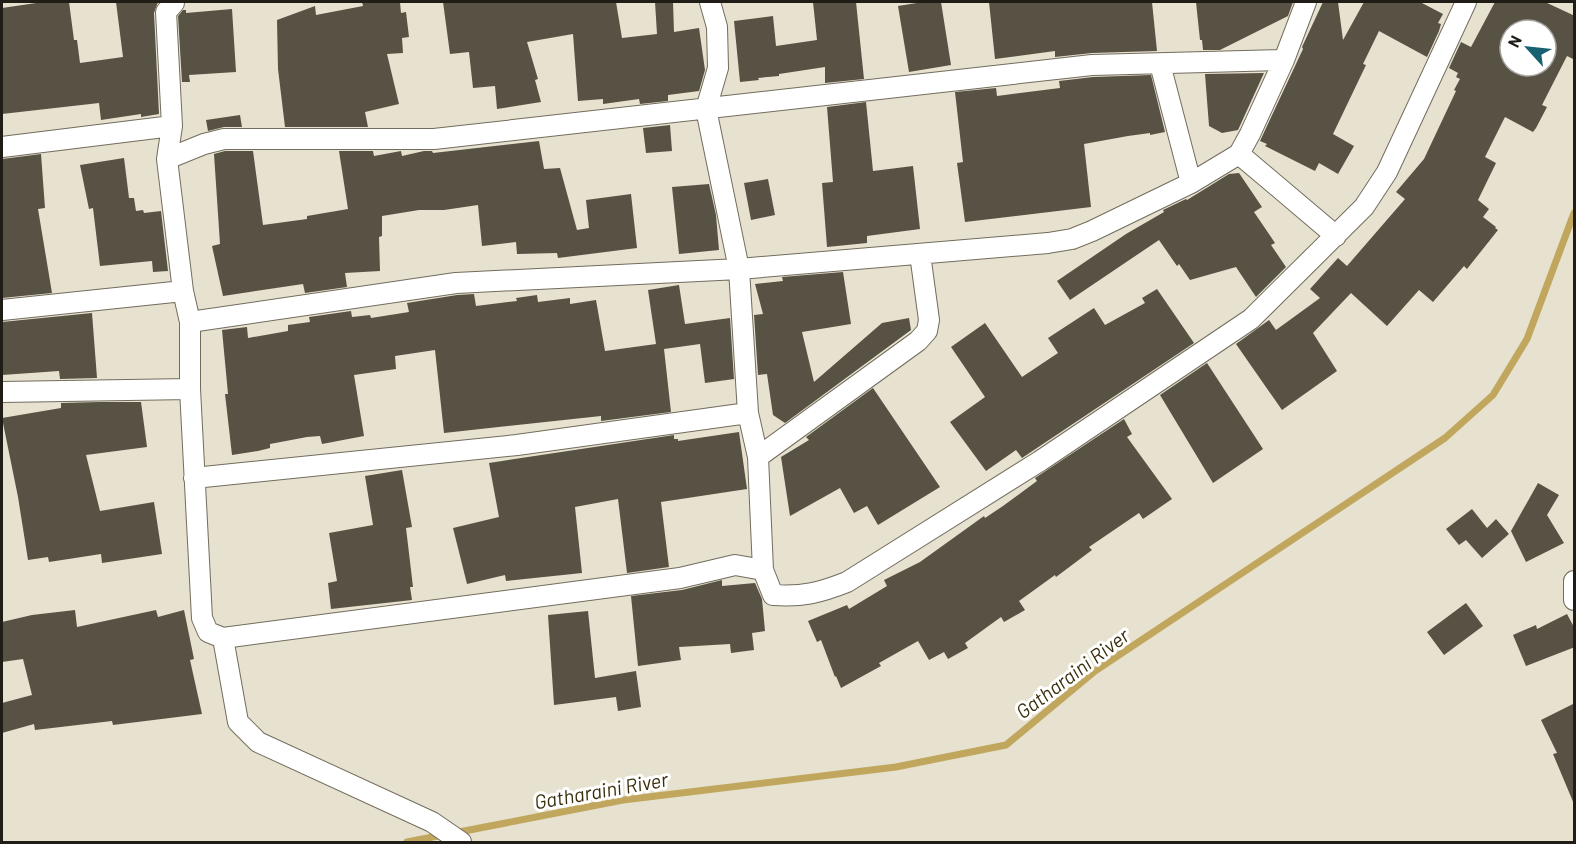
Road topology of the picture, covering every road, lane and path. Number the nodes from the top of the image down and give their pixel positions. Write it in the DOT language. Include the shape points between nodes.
graph roads {
  1 [pos="179,2"];
  2 [pos="710,2"];
  3 [pos="1306,2"];
  4 [pos="1466,2"];
  5 [pos="1284,60"];
  6 [pos="1160,64"];
  7 [pos="706,109"];
  8 [pos="172,126"];
  9 [pos="2,147"];
  10 [pos="1239,154"];
  11 [pos="167,159"];
  12 [pos="1191,183"];
  13 [pos="1336,236"];
  14 [pos="920,254"];
  15 [pos="739,269"];
  16 [pos="183,291"];
  17 [pos="2,310"];
  18 [pos="190,322"];
  19 [pos="190,389"];
  20 [pos="2,392"];
  21 [pos="748,413"];
  22 [pos="758,457"];
  23 [pos="194,478"];
  24 [pos="763,570"];
  25 [pos="1575,581"];
  26 [pos="1575,600"];
  27 [pos="224,638"];
  28 [pos="461,843"];
  1 -- 8 [label="street" via="166,12"];
  2 -- 7 [label="street" via="717,27 718,68"];
  3 -- 5 [label="street"];
  4 -- 13 [label="street" via="1387,172 1364,207"];
  5 -- 6 [label="street"];
  5 -- 10 [label="street"];
  6 -- 7 [label="street" via="1092,65"];
  6 -- 12 [label="street"];
  7 -- 11 [label="street" via="434,139 224,139"];
  7 -- 15 [label="street"];
  8 -- 9 [label="street"];
  8 -- 11 [label="street"];
  10 -- 12 [label="street"];
  10 -- 13 [label="street"];
  11 -- 16 [label="street"];
  12 -- 14 [label="street" via="1072,239"];
  13 -- 24 [label="street" via="1251,319 1040,461 847,582 818,594 773,595"];
  14 -- 15 [label="street"];
  14 -- 22 [label="street" via="927,331"];
  15 -- 18 [label="street" via="456,283"];
  15 -- 21 [label="street"];
  16 -- 17 [label="street"];
  16 -- 18 [label="street"];
  18 -- 19 [label="street"];
  19 -- 20 [label="street"];
  19 -- 23 [label="street"];
  21 -- 22 [label="street"];
  21 -- 23 [label="street" via="517,445"];
  22 -- 24 [label="street"];
  23 -- 27 [label="street" via="202,618 208,632"];
  24 -- 27 [label="street" via="735,566 680,578"];
  25 -- 26 [label="street"];
  27 -- 28 [label="street" via="238,722 258,742 432,822"];
}
